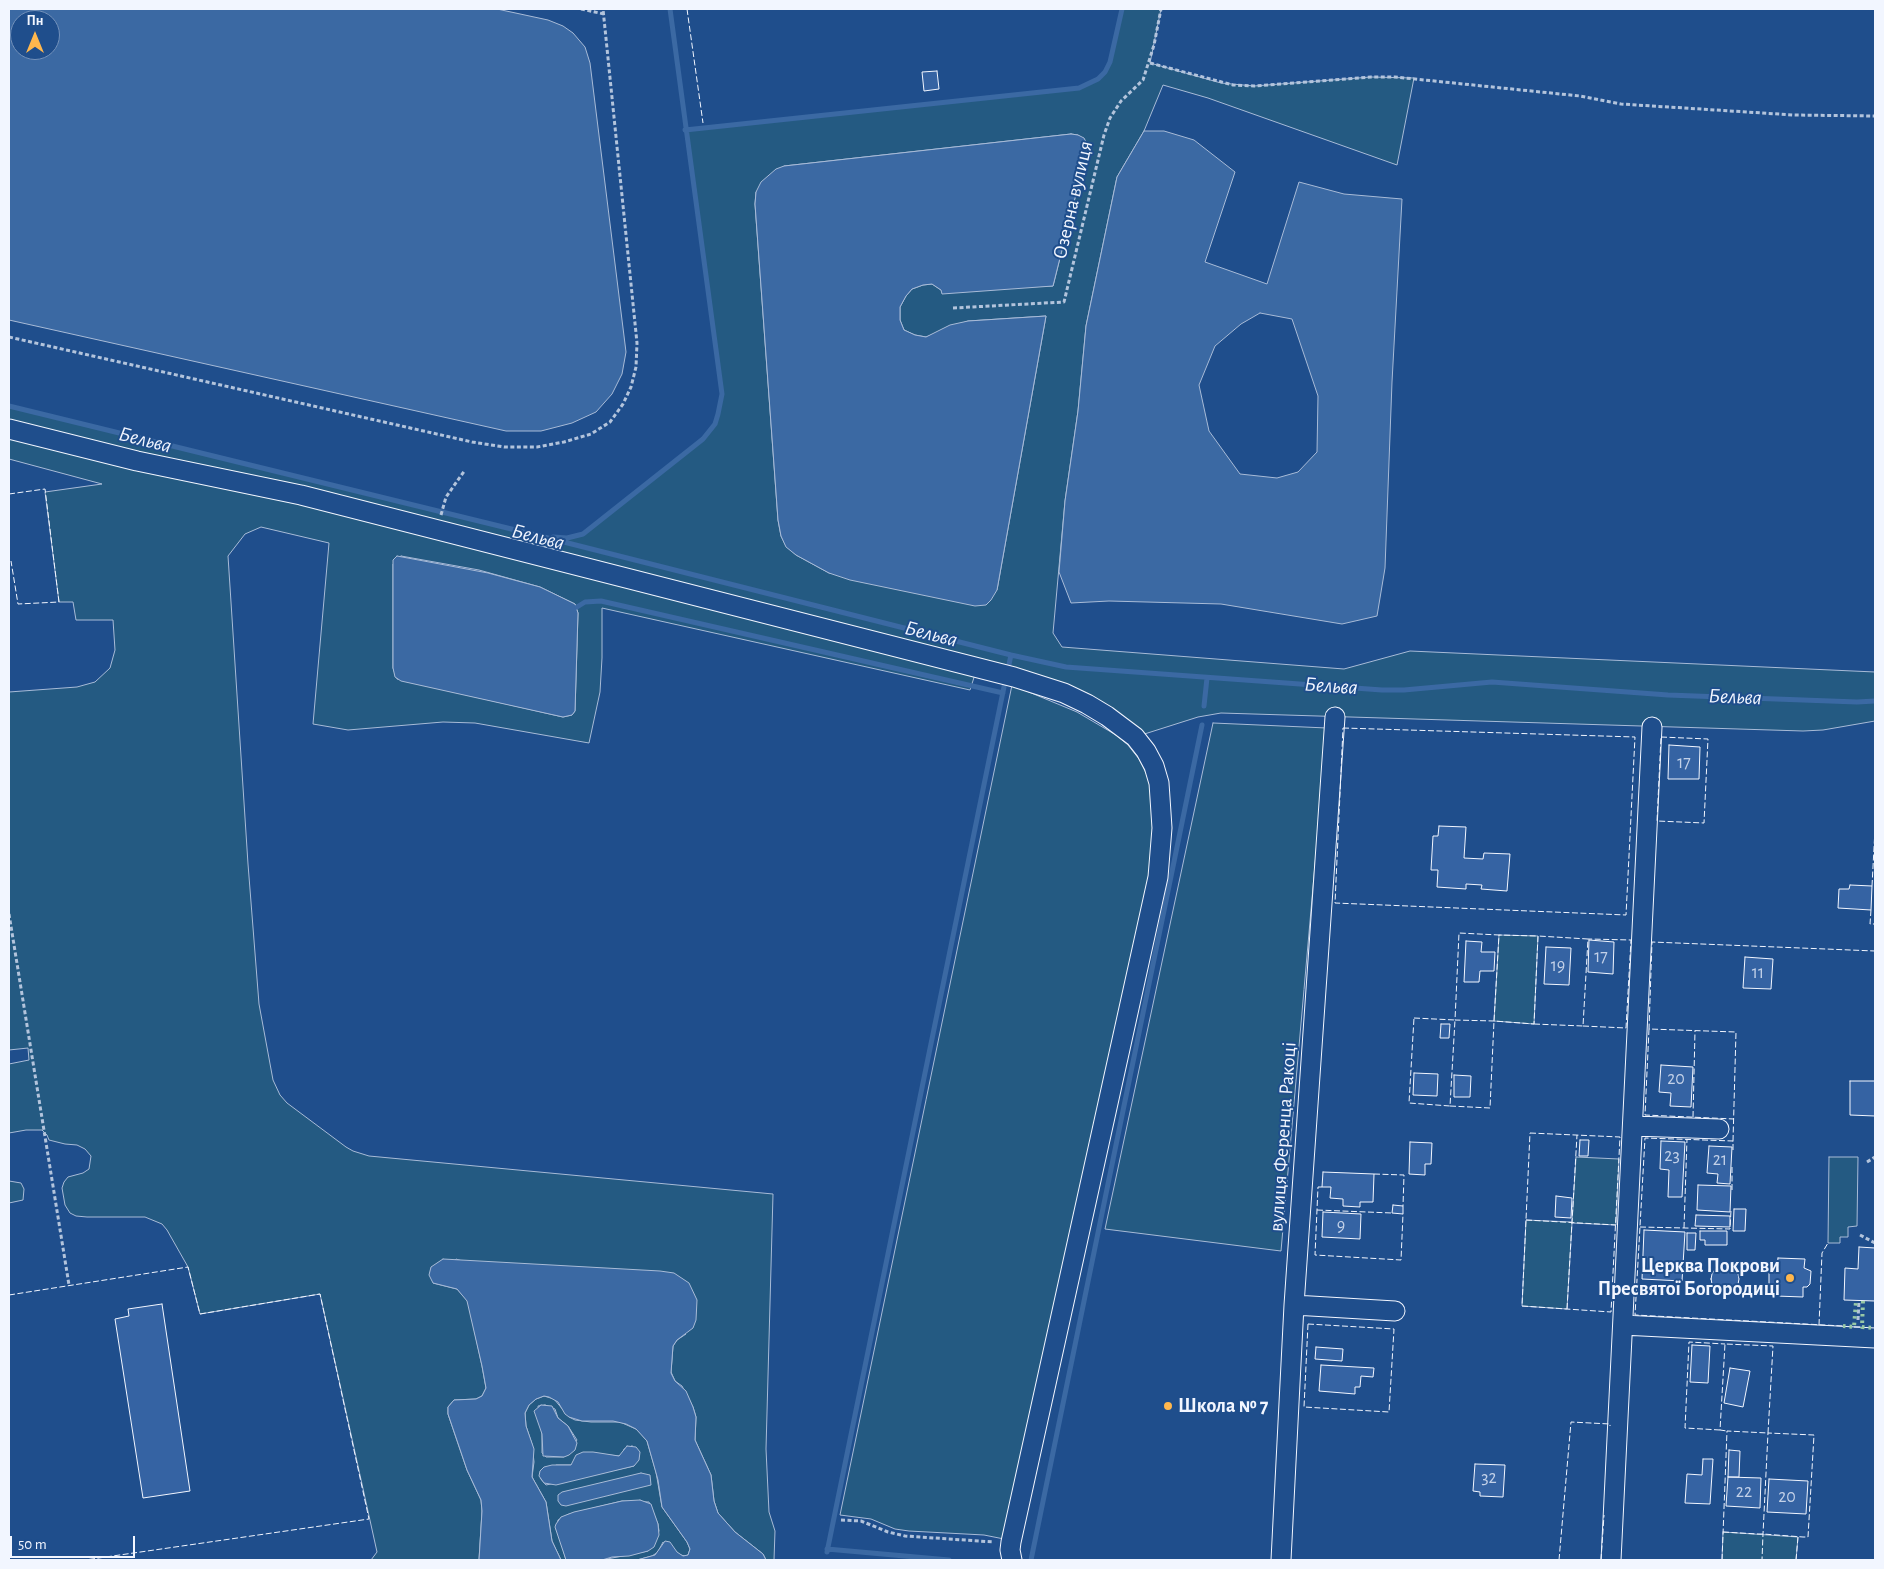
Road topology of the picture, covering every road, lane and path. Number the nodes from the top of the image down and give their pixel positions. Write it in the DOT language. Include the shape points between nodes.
graph roads {
  1 [pos="581,9"];
  2 [pos="603,9"];
  3 [pos="1161,9"];
  4 [pos="604,14"];
  5 [pos="1150,62"];
  6 [pos="1875,116"];
  7 [pos="953,308"];
  8 [pos="9,337"];
  9 [pos="9,429"];
  10 [pos="466,470"];
  11 [pos="440,518"];
  12 [pos="1335,717"];
  13 [pos="1652,727"];
  14 [pos="9,914"];
  15 [pos="1634,1126"];
  16 [pos="1719,1129"];
  17 [pos="1875,1157"];
  18 [pos="1867,1162"];
  19 [pos="1860,1235"];
  20 [pos="1875,1243"];
  21 [pos="69,1285"];
  22 [pos="1859,1301"];
  23 [pos="1294,1305"];
  24 [pos="1395,1311"];
  25 [pos="1622,1326"];
  26 [pos="1858,1327"];
  27 [pos="1875,1338"];
  28 [pos="841,1520"];
  29 [pos="1011,1555"];
  30 [pos="1281,1560"];
  31 [pos="1611,1560"];
  1 -- 4 [label="path"];
  2 -- 4 [label="path"];
  3 -- 5 [label="path, Озерна вулиця"];
  4 -- 8 [label="path" via="637,343 636,367 624,404 610,422 591,434 538,447 504,447 472,442"];
  5 -- 6 [label="path" via="1233,85 1395,77 1580,96 1621,104"];
  5 -- 7 [label="path, Озерна вулиця" via="1143,80 1121,102 1104,134 1064,302"];
  9 -- 29 [label="street" via="137,461 310,497 1014,677 1087,704 1135,737 1154,766 1159,783 1162,828 1158,877"];
  10 -- 11 [label="path" via="444,502"];
  12 -- 23 [label="street, вулиця Ференца Ракоці"];
  13 -- 15 [label="street"];
  14 -- 21 [label="path"];
  15 -- 16 [label="street"];
  15 -- 25 [label="street"];
  17 -- 18 [label="path"];
  19 -- 20 [label="path"];
  22 -- 26 [label="path"];
  23 -- 24 [label="street"];
  23 -- 30 [label="street, вулиця Ференца Ракоці"];
  25 -- 27 [label="street"];
  25 -- 31 [label="street"];
  28 -- 29 [label="path" via="865,1522 905,1536 991,1541"];
}
